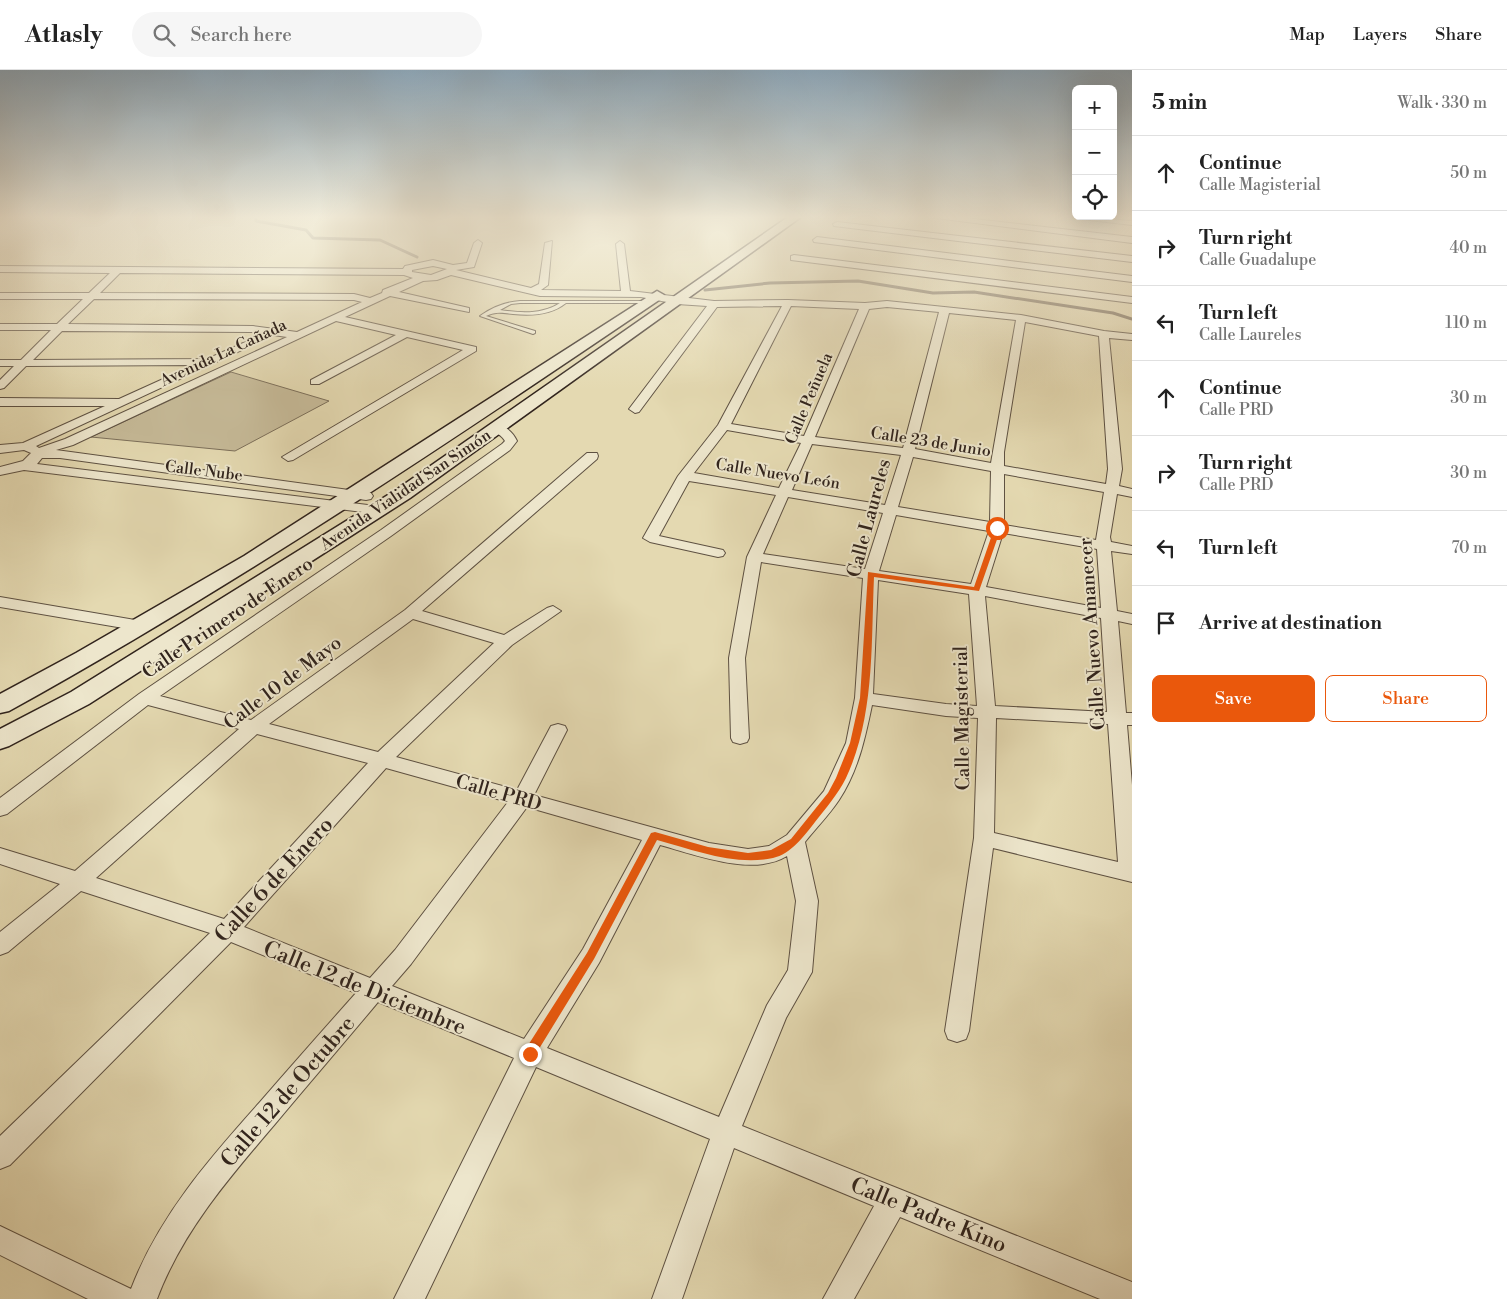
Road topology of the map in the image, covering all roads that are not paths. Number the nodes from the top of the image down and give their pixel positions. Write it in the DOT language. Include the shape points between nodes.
graph roads {
  1 [pos="114,274"];
  2 [pos="402,274"];
  3 [pos="412,274"];
  4 [pos="444,274"];
  5 [pos="468,274"];
  6 [pos="491,274"];
  7 [pos="545,274"];
  8 [pos="624,274"];
  9 [pos="695,274"];
  10 [pos="703,274"];
  11 [pos="938,274"];
  12 [pos="1072,274"];
  13 [pos="1092,274"];
  14 [pos="421,278"];
  15 [pos="1132,279"];
  16 [pos="543,285"];
  17 [pos="373,288"];
  18 [pos="533,291"];
  19 [pos="626,291"];
  20 [pos="390,292"];
  21 [pos="1073,293"];
  22 [pos="0,296"];
  23 [pos="92,296"];
  24 [pos="354,297"];
  25 [pos="665,297"];
  26 [pos="1132,300"];
  27 [pos="371,301"];
  28 [pos="565,302"];
  29 [pos="788,303"];
  30 [pos="714,304"];
  31 [pos="865,306"];
  32 [pos="945,309"];
  33 [pos="466,310"];
  34 [pos="493,310"];
  35 [pos="335,318"];
  36 [pos="1021,318"];
  37 [pos="298,322"];
  38 [pos="320,325"];
  39 [pos="0,327"];
  40 [pos="61,328"];
  41 [pos="278,332"];
  42 [pos="533,332"];
  43 [pos="403,334"];
  44 [pos="1104,334"];
  45 [pos="298,335"];
  46 [pos="1132,336"];
  47 [pos="210,362"];
  48 [pos="0,363"];
  49 [pos="24,363"];
  50 [pos="228,368"];
  51 [pos="315,382"];
  52 [pos="0,386"];
  53 [pos="0,402"];
  54 [pos="122,402"];
  55 [pos="144,407"];
  56 [pos="634,410"];
  57 [pos="724,426"];
  58 [pos="497,428"];
  59 [pos="808,440"];
  60 [pos="26,446"];
  61 [pos="0,449"];
  62 [pos="908,452"];
  63 [pos="38,454"];
  64 [pos="592,456"];
  65 [pos="288,457"];
  66 [pos="24,466"];
  67 [pos="998,468"];
  68 [pos="0,471"];
  69 [pos="685,476"];
  70 [pos="1111,489"];
  71 [pos="784,492"];
  72 [pos="1132,492"];
  73 [pos="355,494"];
  74 [pos="391,502"];
  75 [pos="427,502"];
  76 [pos="339,505"];
  77 [pos="890,510"];
  78 [pos="997,528"];
  79 [pos="1104,546"];
  80 [pos="1132,550"];
  81 [pos="718,554"];
  82 [pos="754,557"];
  83 [pos="871,574"];
  84 [pos="977,590"];
  85 [pos="0,602"];
  86 [pos="553,611"];
  87 [pos="411,613"];
  88 [pos="1109,614"];
  89 [pos="1132,619"];
  90 [pos="141,626"];
  91 [pos="506,642"];
  92 [pos="145,698"];
  93 [pos="864,698"];
  94 [pos="0,705"];
  95 [pos="987,713"];
  96 [pos="1124,718"];
  97 [pos="253,727"];
  98 [pos="558,730"];
  99 [pos="740,738"];
  100 [pos="0,740"];
  101 [pos="382,760"];
  102 [pos="831,796"];
  103 [pos="522,799"];
  104 [pos="0,809"];
  105 [pos="655,836"];
  106 [pos="984,838"];
  107 [pos="794,841"];
  108 [pos="0,856"];
  109 [pos="1130,874"];
  110 [pos="78,881"];
  111 [pos="227,931"];
  112 [pos="0,945"];
  113 [pos="374,992"];
  114 [pos="957,1031"];
  115 [pos="530,1054"];
  116 [pos="726,1132"];
  117 [pos="0,1155"];
  118 [pos="894,1199"];
  119 [pos="0,1240"];
  120 [pos="1132,1297"];
  121 [pos="120,1299"];
  122 [pos="142,1299"];
  123 [pos="409,1299"];
  124 [pos="667,1299"];
  125 [pos="838,1299"];
  1 -- 23 [label="street"];
  2 -- 17 [label="street, Avenida La Cañada"];
  3 -- 14 [label="street"];
  4 -- 14 [label="street"];
  5 -- 18 [label="street"];
  6 -- 16 [label="street"];
  7 -- 16 [label="street"];
  8 -- 19 [label="street"];
  9 -- 25 [label="main road, Avenida Vialidad San Simón"];
  10 -- 25 [label="main road, Avenida Vialidad San Simón"];
  11 -- 21 [label="street"];
  12 -- 21 [label="street"];
  13 -- 15 [label="street"];
  14 -- 20 [label="street, Avenida La Cañada"];
  16 -- 18 [label="street"];
  16 -- 19 [label="street"];
  17 -- 20 [label="street"];
  17 -- 24 [label="street, Avenida La Cañada"];
  18 -- 19 [label="street"];
  19 -- 25 [label="street"];
  20 -- 27 [label="street, Avenida La Cañada"];
  20 -- 33 [label="street"];
  21 -- 26 [label="street"];
  22 -- 23 [label="street"];
  23 -- 24 [label="street"];
  23 -- 40 [label="street"];
  24 -- 27 [label="street"];
  24 -- 37 [label="street, Avenida La Cañada"];
  25 -- 28 [label="lane"];
  25 -- 30 [label="street"];
  25 -- 58 [label="main road, Avenida Vialidad San Simón"];
  25 -- 73 [label="main road, Avenida Vialidad San Simón"];
  27 -- 35 [label="street, Avenida La Cañada"];
  28 -- 34 [label="lane" via="510,303"];
  28 -- 34 [label="lane" via="554,310 541,313"];
  29 -- 30 [label="street"];
  29 -- 31 [label="street"];
  29 -- 57 [label="street"];
  30 -- 56 [label="street"];
  31 -- 32 [label="street" via="888,304"];
  31 -- 59 [label="street, Calle Peñuela"];
  32 -- 36 [label="street"];
  32 -- 62 [label="street, Calle Laureles"];
  34 -- 42 [label="lane" via="484,313 482,318"];
  35 -- 38 [label="street, Avenida La Cañada"];
  35 -- 43 [label="street"];
  36 -- 44 [label="street"];
  36 -- 67 [label="street, Calle Magisterial"];
  37 -- 38 [label="street"];
  37 -- 41 [label="street, Avenida La Cañada"];
  38 -- 45 [label="street, Avenida La Cañada"];
  39 -- 40 [label="street"];
  40 -- 41 [label="street" via="253,329"];
  40 -- 49 [label="street"];
  41 -- 45 [label="street"];
  41 -- 47 [label="street, Avenida La Cañada"];
  43 -- 51 [label="street"];
  43 -- 65 [label="street" via="472,349"];
  44 -- 46 [label="street"];
  44 -- 70 [label="street, Calle Nuevo Amanecer" via="1115,469"];
  45 -- 50 [label="street, Avenida La Cañada"];
  47 -- 49 [label="street"];
  47 -- 50 [label="street"];
  47 -- 54 [label="street, Avenida La Cañada"];
  48 -- 49 [label="street"];
  49 -- 52 [label="street"];
  50 -- 55 [label="street, Avenida La Cañada"];
  53 -- 54 [label="street"];
  54 -- 55 [label="street"];
  54 -- 60 [label="street, Avenida La Cañada"];
  55 -- 63 [label="street, Avenida La Cañada"];
  57 -- 59 [label="street, Calle 23 de Junio"];
  57 -- 69 [label="street"];
  58 -- 74 [label="main road, Avenida Vialidad San Simón"];
  58 -- 75 [label="street, Calle Primero de Enero" via="512,441"];
  59 -- 62 [label="street, Calle 23 de Junio"];
  59 -- 71 [label="street, Calle Peñuela"];
  60 -- 61 [label="street, Avenida La Cañada"];
  60 -- 63 [label="street"];
  62 -- 67 [label="street, Calle 23 de Junio"];
  62 -- 77 [label="street, Calle Laureles"];
  63 -- 66 [label="street"];
  63 -- 73 [label="street, Calle Nube" via="60,454"];
  64 -- 87 [label="street, Calle 10 de Mayo"];
  66 -- 68 [label="street"];
  66 -- 76 [label="street, Calle Nube"];
  67 -- 70 [label="street, Calle 23 de Junio"];
  67 -- 78 [label="street, Calle Magisterial"];
  69 -- 71 [label="street, Calle Nuevo León"];
  69 -- 81 [label="street" via="650,538"];
  70 -- 72 [label="street, Calle 23 de Junio"];
  70 -- 79 [label="street, Calle Nuevo Amanecer"];
  71 -- 77 [label="street, Calle Nuevo León"];
  71 -- 82 [label="street, Calle Peñuela"];
  73 -- 74 [label="street, Calle Nube"];
  73 -- 76 [label="main road, Avenida Vialidad San Simón"];
  74 -- 75 [label="street"];
  74 -- 76 [label="street, Calle Nube"];
  74 -- 100 [label="main road, Avenida Vialidad San Simón" via="80,698"];
  75 -- 92 [label="street, Calle Primero de Enero"];
  76 -- 90 [label="main road, Avenida Vialidad San Simón"];
  77 -- 78 [label="street, Calle Nuevo León"];
  77 -- 83 [label="street, Calle Laureles"];
  78 -- 79 [label="street, Calle Nuevo León"];
  78 -- 84 [label="street, Calle Magisterial"];
  79 -- 80 [label="street, Calle Nuevo León"];
  79 -- 88 [label="street, Calle Nuevo Amanecer"];
  82 -- 83 [label="street"];
  82 -- 99 [label="street, Calle Peñuela" via="738,658"];
  83 -- 84 [label="street"];
  83 -- 93 [label="street, Calle Laureles"];
  84 -- 88 [label="street"];
  84 -- 95 [label="street, Calle Magisterial"];
  85 -- 90 [label="street"];
  86 -- 91 [label="street, Calle 6 de Enero"];
  87 -- 91 [label="street"];
  87 -- 97 [label="street, Calle 10 de Mayo"];
  88 -- 89 [label="street"];
  88 -- 96 [label="street, Calle Nuevo Amanecer"];
  90 -- 94 [label="main road, Avenida Vialidad San Simón"];
  91 -- 101 [label="street, Calle 6 de Enero"];
  92 -- 97 [label="street, Calle PRD"];
  92 -- 104 [label="street, Calle Primero de Enero"];
  93 -- 95 [label="street"];
  93 -- 102 [label="street, Calle Laureles" via="855,743"];
  95 -- 96 [label="street"];
  95 -- 106 [label="street, Calle Magisterial"];
  96 -- 109 [label="street, Calle Nuevo Amanecer"];
  97 -- 101 [label="street, Calle PRD"];
  97 -- 110 [label="street, Calle 10 de Mayo"];
  98 -- 103 [label="street, Calle 12 de Octubre"];
  101 -- 103 [label="street, Calle PRD"];
  101 -- 111 [label="street, Calle 6 de Enero"];
  102 -- 107 [label="street, Calle PRD"];
  103 -- 105 [label="street, Calle PRD"];
  103 -- 113 [label="street, Calle 12 de Octubre"];
  105 -- 107 [label="street, Calle PRD" via="708,851 748,857 773,854"];
  105 -- 115 [label="street" via="591,956"];
  106 -- 109 [label="street"];
  106 -- 114 [label="street, Calle Magisterial"];
  107 -- 116 [label="street" via="807,901 800,972 776,1013"];
  108 -- 110 [label="street, Calle 12 de Diciembre"];
  110 -- 111 [label="street, Calle 12 de Diciembre"];
  110 -- 112 [label="street, Calle 10 de Mayo"];
  111 -- 113 [label="street, Calle 12 de Diciembre"];
  111 -- 117 [label="street, Calle 6 de Enero"];
  113 -- 115 [label="street, Calle 12 de Diciembre"];
  113 -- 122 [label="street, Calle 12 de Octubre" via="220,1167 178,1224 154,1267"];
  115 -- 116 [label="street, Calle 12 de Diciembre"];
  115 -- 123 [label="street"];
  116 -- 118 [label="street, Calle Padre Kino"];
  116 -- 124 [label="street"];
  118 -- 120 [label="street, Calle Padre Kino"];
  118 -- 125 [label="street"];
  119 -- 121 [label="street"];
}
